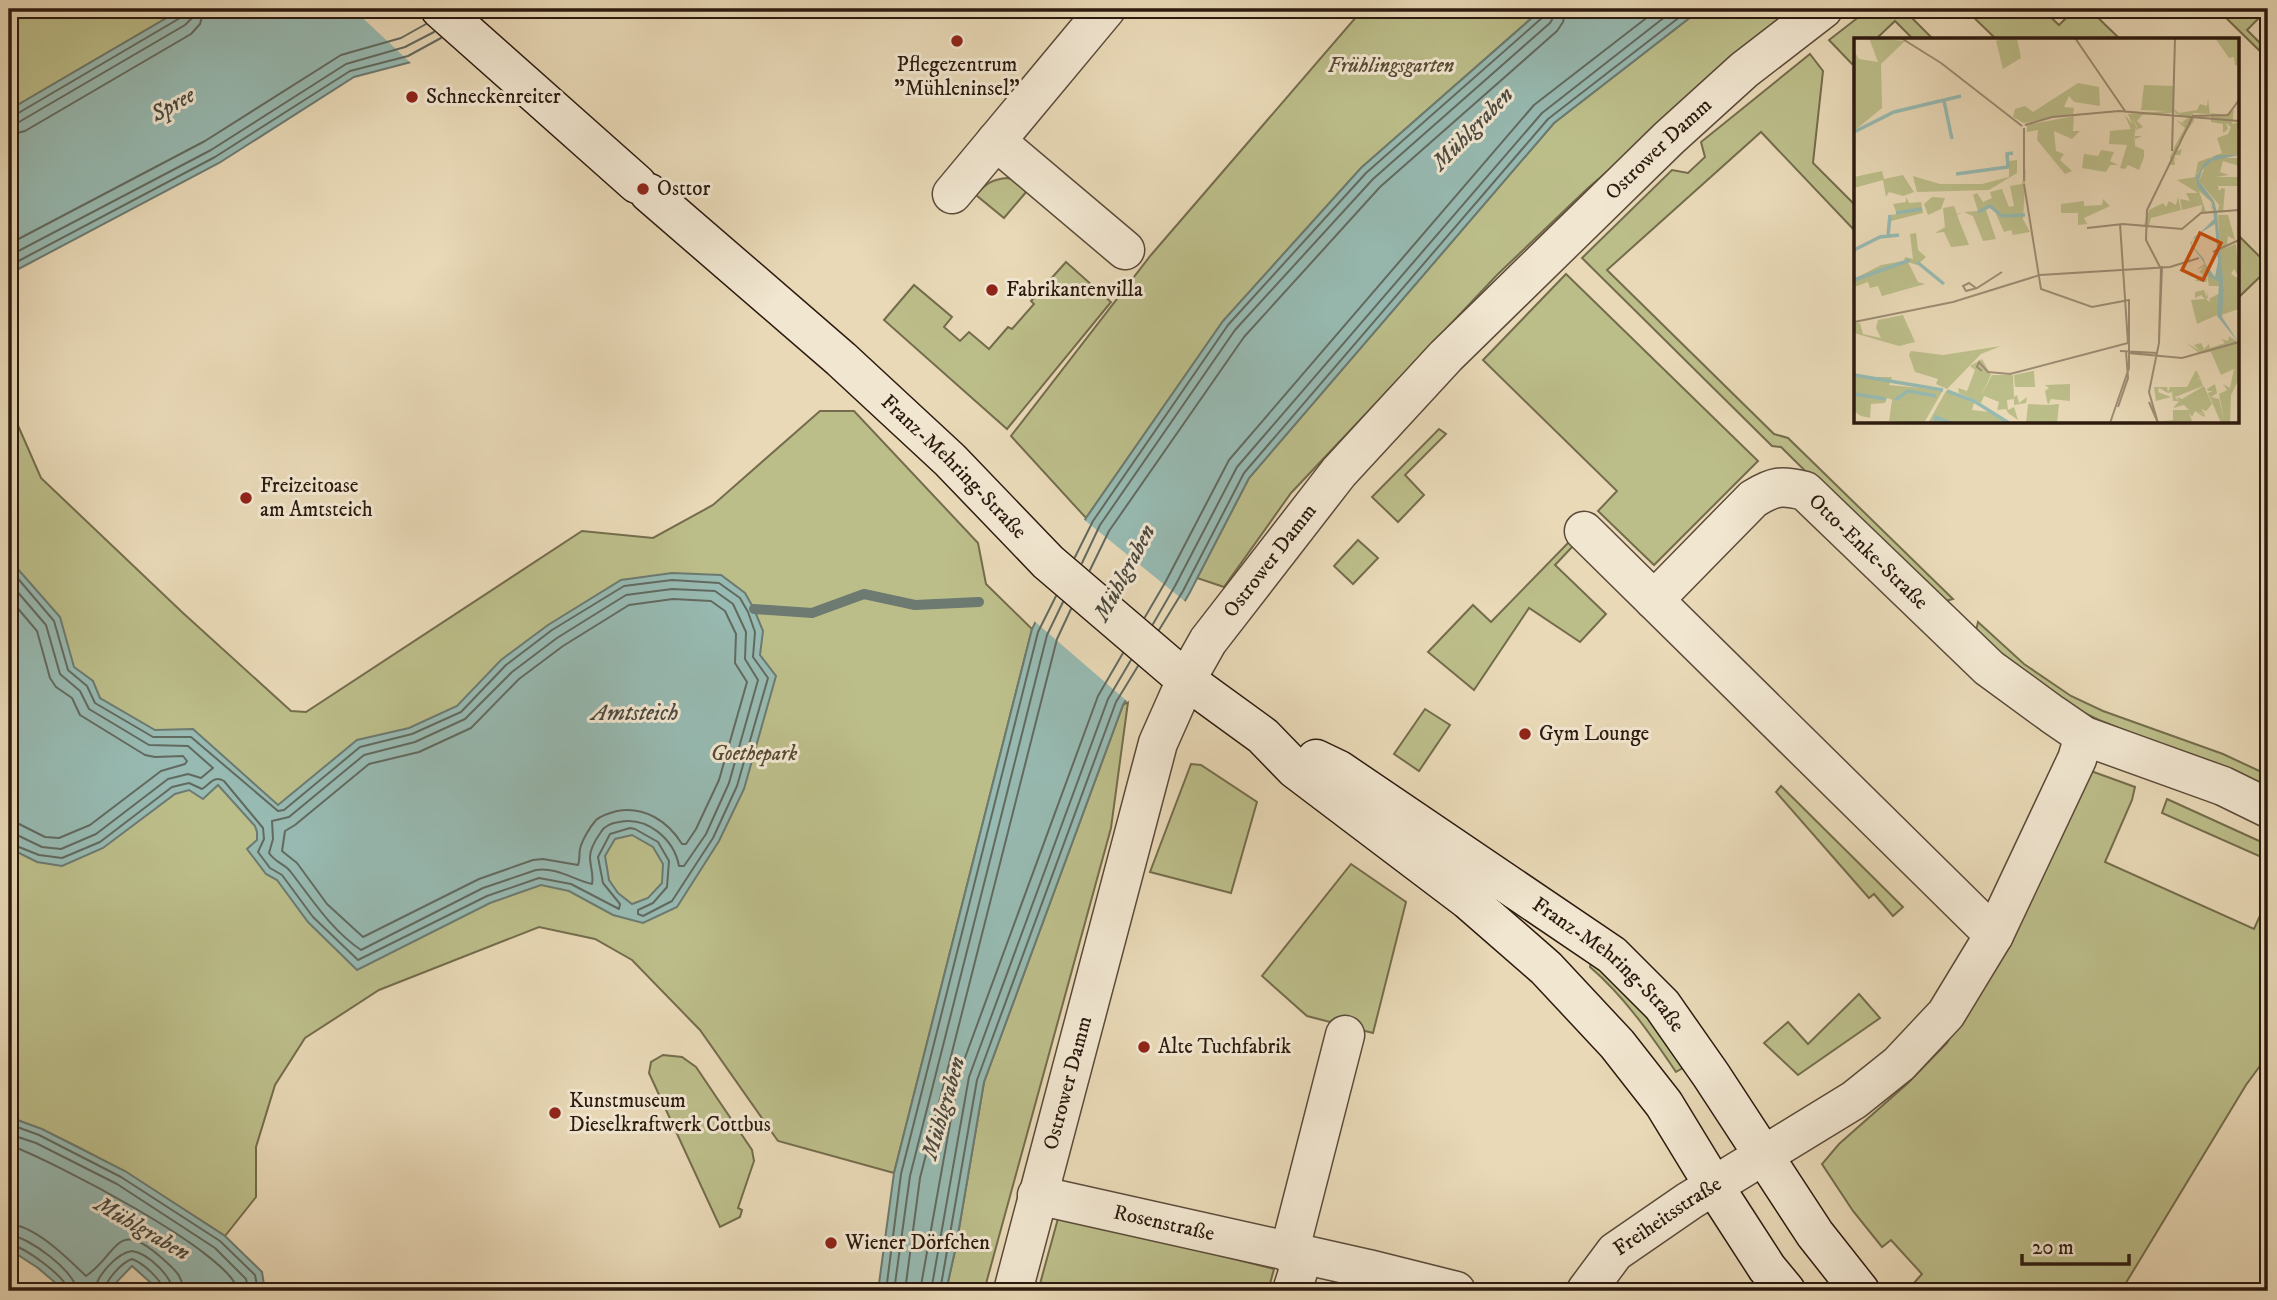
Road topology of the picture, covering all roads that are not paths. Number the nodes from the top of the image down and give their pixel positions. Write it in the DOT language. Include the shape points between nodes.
graph roads {
  1 [pos="440,9"];
  2 [pos="1105,9"];
  3 [pos="1824,9"];
  4 [pos="996,141"];
  5 [pos="952,194"];
  6 [pos="1125,250"];
  7 [pos="1584,531"];
  8 [pos="1654,600"];
  9 [pos="1186,680"];
  10 [pos="1263,736"];
  11 [pos="2084,736"];
  12 [pos="2268,808"];
  13 [pos="1994,935"];
  14 [pos="1345,1035"];
  15 [pos="1764,1157"];
  16 [pos="1714,1186"];
  17 [pos="1037,1195"];
  18 [pos="1295,1267"];
  19 [pos="1013,1291"];
  20 [pos="1456,1291"];
  21 [pos="1586,1291"];
  22 [pos="1786,1291"];
  23 [pos="1860,1291"];
  1 -- 9 [label="street, Franz-Mehring-Straße" via="826,345 950,460 1048,562"];
  2 -- 4 [label="street"];
  3 -- 9 [label="street, Ostrower Damm" via="1744,70 1669,138 1411,394 1339,472 1208,641"];
  4 -- 5 [label="street"];
  4 -- 6 [label="street"];
  7 -- 8 [label="street"];
  8 -- 11 [label="street, Otto-Enke-Straße" via="1753,499 1783,486 1805,491 1989,668"];
  8 -- 13 [label="street"];
  9 -- 10 [label="street, Franz-Mehring-Straße"];
  9 -- 17 [label="street, Ostrower Damm" via="1158,743"];
  10 -- 15 [label="street, Franz-Mehring-Straße" via="1339,770 1612,955 1662,1005"];
  10 -- 16 [label="street, Franz-Mehring-Straße" via="1295,769 1468,900 1546,968 1617,1044 1656,1094"];
  11 -- 12 [label="street, Otto-Enke-Straße" via="2223,786"];
  11 -- 13 [label="street"];
  13 -- 15 [label="street" via="1947,1014 1899,1064 1854,1100"];
  14 -- 18 [label="street"];
  15 -- 16 [label="street, Freiheitsstraße"];
  15 -- 23 [label="street, Franz-Mehring-Straße"];
  16 -- 21 [label="street, Freiheitsstraße" via="1615,1252"];
  16 -- 22 [label="street, Franz-Mehring-Straße"];
  17 -- 18 [label="street, Rosenstraße"];
  17 -- 19 [label="street, Ostrower Damm"];
  18 -- 20 [label="street, Rosenstraße"];
}
